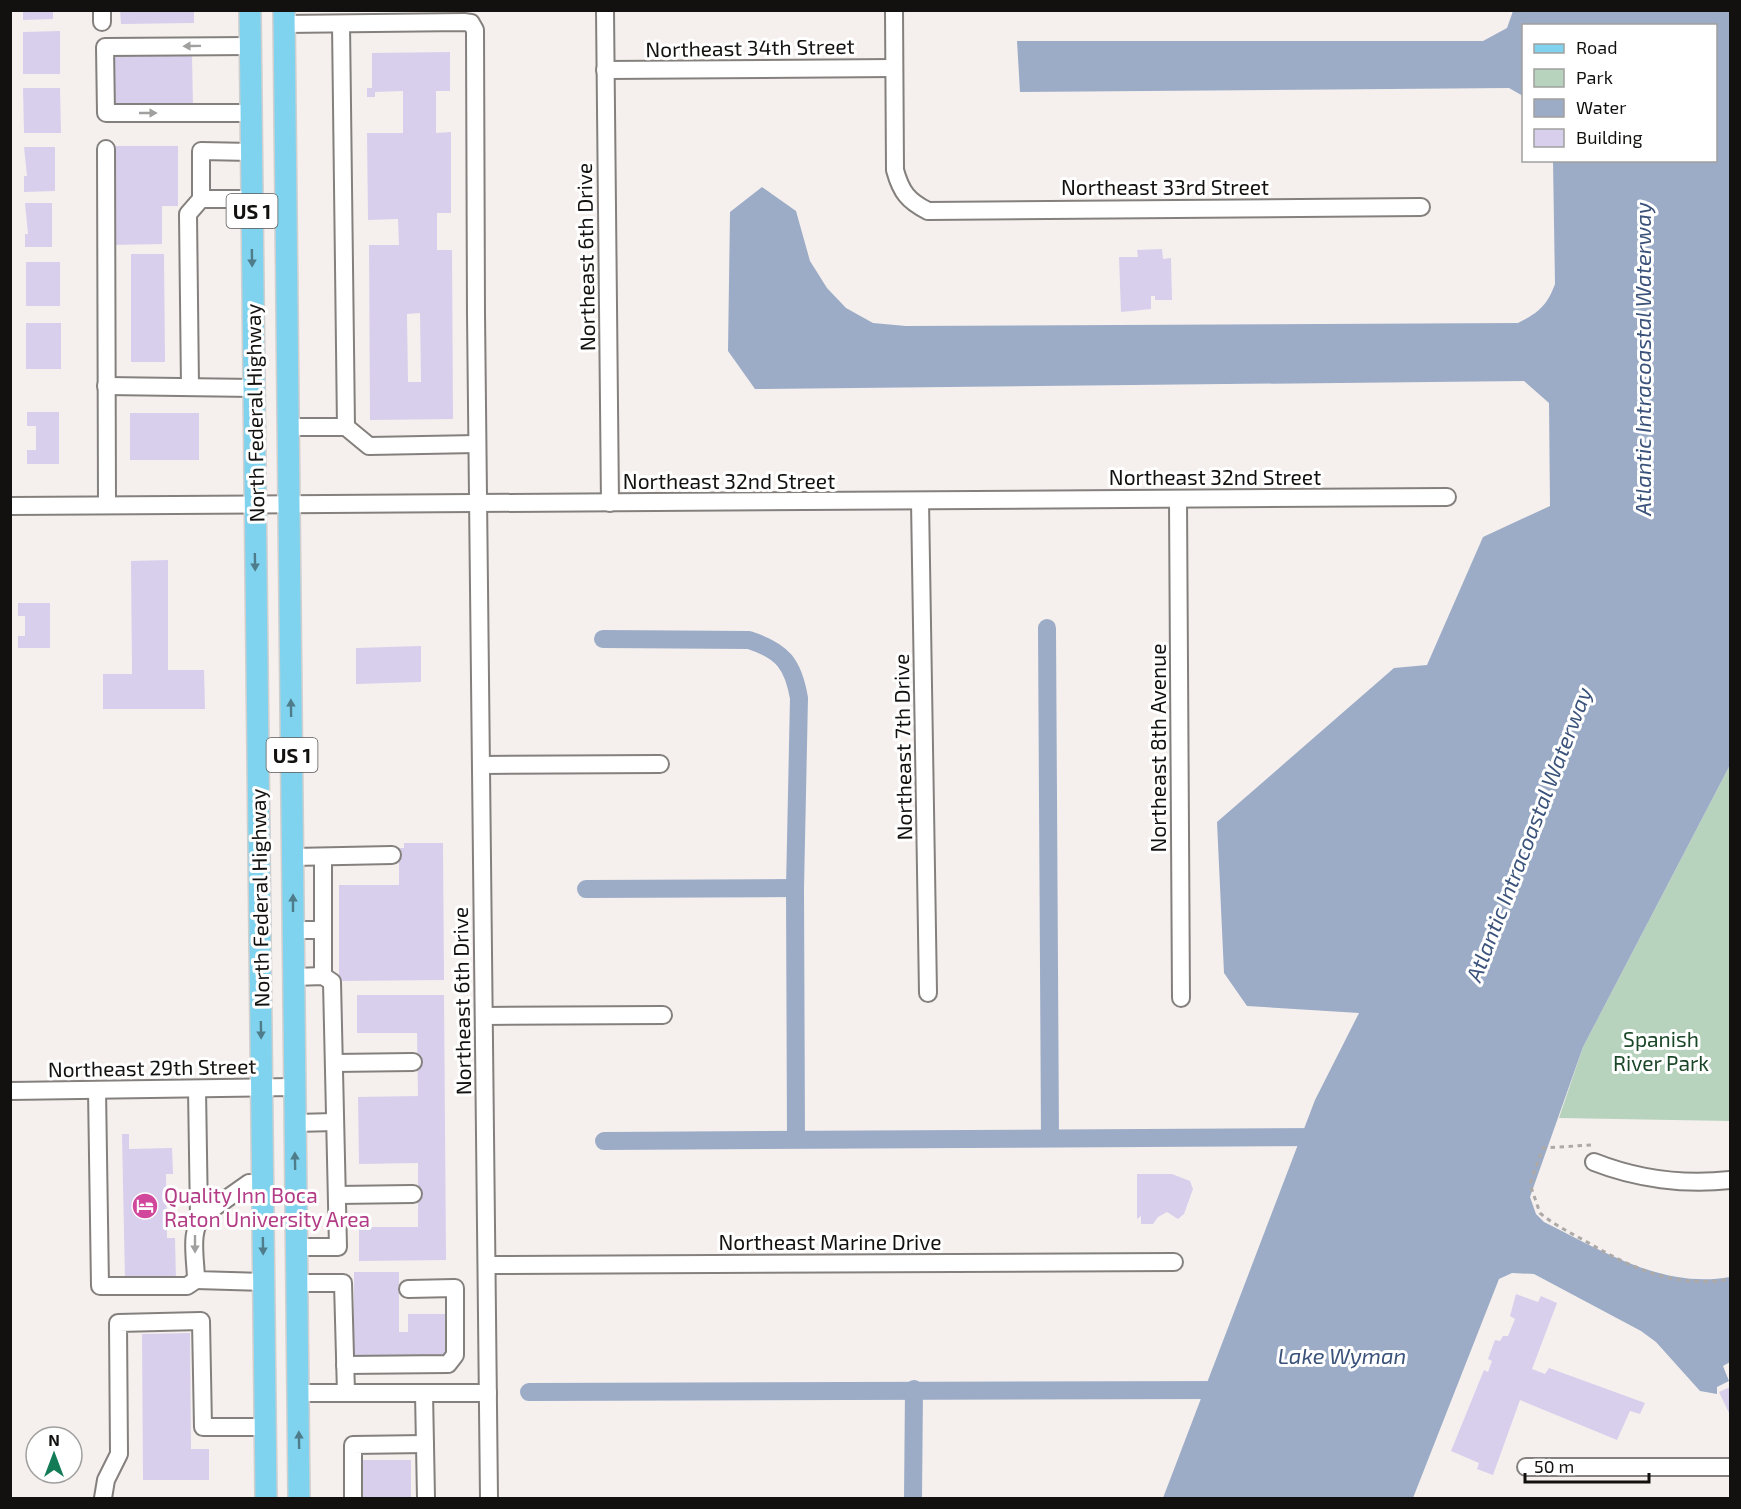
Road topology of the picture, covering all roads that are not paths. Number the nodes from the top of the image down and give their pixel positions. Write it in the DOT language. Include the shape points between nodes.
graph roads {
  1 [pos="250,10"];
  2 [pos="604,10"];
  3 [pos="894,10"];
  4 [pos="284,17"];
  5 [pos="341,24"];
  6 [pos="250,46"];
  7 [pos="894,68"];
  8 [pos="605,70"];
  9 [pos="251,113"];
  10 [pos="106,149"];
  11 [pos="252,152"];
  12 [pos="201,199"];
  13 [pos="252,199"];
  14 [pos="1420,207"];
  15 [pos="106,386"];
  16 [pos="189,387"];
  17 [pos="254,388"];
  18 [pos="288,427"];
  19 [pos="346,427"];
  20 [pos="477,444"];
  21 [pos="1447,496"];
  22 [pos="1178,499"];
  23 [pos="920,501"];
  24 [pos="255,503"];
  25 [pos="478,503"];
  26 [pos="610,503"];
  27 [pos="289,504"];
  28 [pos="106,505"];
  29 [pos="10,506"];
  30 [pos="660,764"];
  31 [pos="481,765"];
  32 [pos="392,855"];
  33 [pos="323,856"];
  34 [pos="293,857"];
  35 [pos="293,930"];
  36 [pos="322,930"];
  37 [pos="323,976"];
  38 [pos="294,977"];
  39 [pos="928,993"];
  40 [pos="1181,998"];
  41 [pos="663,1015"];
  42 [pos="484,1016"];
  43 [pos="413,1062"];
  44 [pos="334,1063"];
  45 [pos="295,1087"];
  46 [pos="262,1088"];
  47 [pos="197,1089"];
  48 [pos="97,1090"];
  49 [pos="10,1091"];
  50 [pos="335,1122"];
  51 [pos="295,1123"];
  52 [pos="1594,1162"];
  53 [pos="1731,1180"];
  54 [pos="263,1184"];
  55 [pos="413,1194"];
  56 [pos="337,1195"];
  57 [pos="200,1218"];
  58 [pos="296,1247"];
  59 [pos="1174,1262"];
  60 [pos="487,1265"];
  61 [pos="196,1280"];
  62 [pos="264,1282"];
  63 [pos="297,1283"];
  64 [pos="408,1289"];
  65 [pos="345,1365"];
  66 [pos="442,1365"];
  67 [pos="298,1393"];
  68 [pos="346,1393"];
  69 [pos="424,1393"];
  70 [pos="442,1393"];
  71 [pos="488,1393"];
  72 [pos="265,1427"];
  73 [pos="425,1444"];
  74 [pos="1526,1467"];
  75 [pos="1731,1467"];
  76 [pos="353,1497"];
  77 [pos="104,1498"];
  78 [pos="266,1498"];
  79 [pos="299,1498"];
  80 [pos="426,1498"];
  81 [pos="489,1498"];
  1 -- 6 [label="main road, North Federal Highway / US 1"];
  2 -- 8 [label="street, Northeast 6th Drive"];
  3 -- 7 [label="street"];
  4 -- 5 [label="street"];
  4 -- 18 [label="main road, North Federal Highway / US 1"];
  5 -- 19 [label="street"];
  5 -- 20 [label="street, Northeast 6th Drive" via="464,22 471,23 475,30"];
  6 -- 9 [label="main road, North Federal Highway / US 1"];
  6 -- 9 [label="street, one-way" via="105,47 106,113"];
  7 -- 8 [label="street, Northeast 34th Street"];
  7 -- 14 [label="street, Northeast 33rd Street" via="895,170 900,189 911,202 928,211"];
  8 -- 26 [label="street, Northeast 6th Drive"];
  9 -- 11 [label="main road, North Federal Highway / US 1"];
  10 -- 15 [label="street"];
  11 -- 12 [label="street" via="201,151"];
  11 -- 13 [label="main road, North Federal Highway / US 1"];
  12 -- 13 [label="street"];
  12 -- 16 [label="street" via="188,214"];
  13 -- 17 [label="main road, North Federal Highway / US 1, one-way"];
  15 -- 16 [label="street"];
  15 -- 28 [label="street"];
  16 -- 17 [label="street"];
  17 -- 24 [label="main road, North Federal Highway / US 1"];
  18 -- 19 [label="street"];
  18 -- 27 [label="main road, North Federal Highway / US 1"];
  19 -- 20 [label="street" via="369,446"];
  20 -- 25 [label="street, Northeast 6th Drive"];
  21 -- 22 [label="street, Northeast 32nd Street"];
  22 -- 23 [label="street, Northeast 32nd Street"];
  22 -- 40 [label="street, Northeast 8th Avenue"];
  23 -- 26 [label="street, Northeast 32nd Street"];
  23 -- 39 [label="street, Northeast 7th Drive"];
  24 -- 27 [label="street, Northeast 32nd Street"];
  24 -- 28 [label="street, Northeast 32nd Street"];
  24 -- 46 [label="main road, North Federal Highway / US 1, one-way"];
  25 -- 26 [label="street, Northeast 32nd Street"];
  25 -- 27 [label="street, Northeast 32nd Street"];
  25 -- 31 [label="street, Northeast 6th Drive"];
  34 -- 27 [label="main road, North Federal Highway / US 1, one-way"];
  28 -- 29 [label="street, Northeast 32nd Street"];
  30 -- 31 [label="street"];
  31 -- 42 [label="street, Northeast 6th Drive"];
  32 -- 33 [label="street"];
  33 -- 34 [label="street"];
  33 -- 36 [label="street"];
  35 -- 34 [label="main road, North Federal Highway / US 1, one-way"];
  35 -- 36 [label="street"];
  35 -- 38 [label="main road, North Federal Highway / US 1"];
  36 -- 37 [label="street"];
  37 -- 38 [label="street"];
  37 -- 44 [label="street" via="332,982"];
  38 -- 45 [label="main road, North Federal Highway / US 1"];
  41 -- 42 [label="street"];
  42 -- 60 [label="street, Northeast 6th Drive"];
  43 -- 44 [label="street"];
  44 -- 50 [label="street"];
  45 -- 46 [label="street, Northeast 29th Street"];
  45 -- 51 [label="main road, North Federal Highway / US 1"];
  46 -- 47 [label="street, Northeast 29th Street"];
  46 -- 54 [label="main road, North Federal Highway / US 1"];
  47 -- 48 [label="street, Northeast 29th Street"];
  47 -- 57 [label="street"];
  48 -- 49 [label="street, Northeast 29th Street"];
  48 -- 61 [label="street" via="100,1286 187,1286"];
  50 -- 51 [label="street"];
  50 -- 56 [label="street"];
  58 -- 51 [label="main road, North Federal Highway / US 1, one-way"];
  52 -- 53 [label="street" via="1626,1174 1704,1183"];
  54 -- 57 [label="street" via="249,1183"];
  54 -- 62 [label="main road, North Federal Highway / US 1, one-way"];
  55 -- 56 [label="street"];
  56 -- 58 [label="street" via="338,1247"];
  57 -- 61 [label="street, one-way" via="195,1235"];
  58 -- 63 [label="main road, North Federal Highway / US 1"];
  59 -- 60 [label="street, Northeast Marine Drive"];
  60 -- 71 [label="street, Northeast 6th Drive"];
  61 -- 62 [label="street"];
  62 -- 72 [label="main road, North Federal Highway / US 1"];
  63 -- 65 [label="street" via="343,1283"];
  63 -- 67 [label="main road, North Federal Highway / US 1"];
  64 -- 66 [label="street" via="456,1288 456,1355 448,1365"];
  65 -- 66 [label="street"];
  65 -- 68 [label="street"];
  66 -- 70 [label="street"];
  67 -- 68 [label="street"];
  79 -- 67 [label="main road, North Federal Highway / US 1, one-way"];
  68 -- 69 [label="street"];
  69 -- 70 [label="street"];
  69 -- 73 [label="street"];
  70 -- 71 [label="street"];
  71 -- 81 [label="street, Northeast 6th Drive"];
  72 -- 77 [label="street" via="203,1427 201,1321 118,1323 119,1454 106,1480"];
  72 -- 78 [label="main road, North Federal Highway / US 1"];
  73 -- 76 [label="street" via="353,1446"];
  73 -- 80 [label="street"];
  74 -- 75 [label="street"];
}
